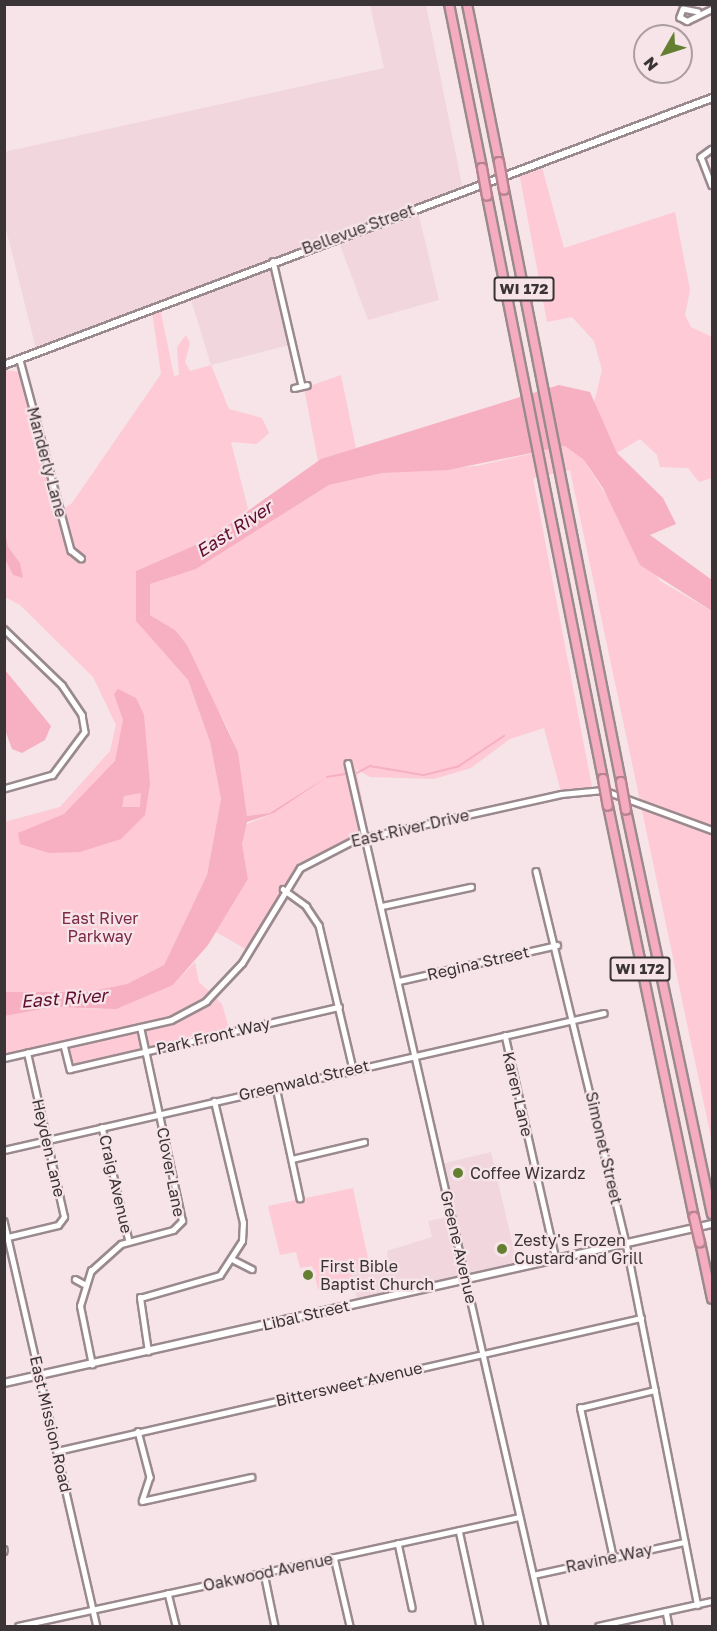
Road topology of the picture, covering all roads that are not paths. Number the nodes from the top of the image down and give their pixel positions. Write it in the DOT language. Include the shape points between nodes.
graph roads {
  1 [pos="449,4"];
  2 [pos="467,4"];
  3 [pos="712,9"];
  4 [pos="698,12"];
  5 [pos="712,98"];
  6 [pos="712,149"];
  7 [pos="712,185"];
  8 [pos="273,261"];
  9 [pos="20,360"];
  10 [pos="4,365"];
  11 [pos="294,388"];
  12 [pos="81,558"];
  13 [pos="4,629"];
  14 [pos="348,763"];
  15 [pos="4,789"];
  16 [pos="712,830"];
  17 [pos="366,836"];
  18 [pos="536,871"];
  19 [pos="471,887"];
  20 [pos="283,889"];
  21 [pos="382,906"];
  22 [pos="557,945"];
  23 [pos="399,981"];
  24 [pos="339,1007"];
  25 [pos="604,1012"];
  26 [pos="574,1019"];
  27 [pos="140,1028"];
  28 [pos="505,1035"];
  29 [pos="64,1045"];
  30 [pos="145,1052"];
  31 [pos="27,1053"];
  32 [pos="416,1055"];
  33 [pos="4,1058"];
  34 [pos="353,1069"];
  35 [pos="276,1087"];
  36 [pos="214,1101"];
  37 [pos="159,1114"];
  38 [pos="102,1127"];
  39 [pos="47,1140"];
  40 [pos="364,1142"];
  41 [pos="4,1150"];
  42 [pos="292,1159"];
  43 [pos="300,1197"];
  44 [pos="712,1213"];
  45 [pos="4,1221"];
  46 [pos="712,1224"];
  47 [pos="8,1237"];
  48 [pos="129,1241"];
  49 [pos="626,1243"];
  50 [pos="556,1259"];
  51 [pos="234,1260"];
  52 [pos="252,1269"];
  53 [pos="75,1279"];
  54 [pos="466,1279"];
  55 [pos="84,1284"];
  56 [pos="712,1299"];
  57 [pos="641,1318"];
  58 [pos="148,1352"];
  59 [pos="483,1354"];
  60 [pos="92,1365"];
  61 [pos="40,1376"];
  62 [pos="4,1383"];
  63 [pos="655,1390"];
  64 [pos="138,1431"];
  65 [pos="57,1451"];
  66 [pos="251,1477"];
  67 [pos="519,1517"];
  68 [pos="459,1530"];
  69 [pos="684,1542"];
  70 [pos="398,1543"];
  71 [pos="334,1557"];
  72 [pos="613,1558"];
  73 [pos="264,1573"];
  74 [pos="533,1575"];
  75 [pos="168,1593"];
  76 [pos="712,1601"];
  77 [pos="698,1605"];
  78 [pos="412,1607"];
  79 [pos="93,1609"];
  80 [pos="666,1611"];
  81 [pos="18,1626"];
  82 [pos="97,1626"];
  83 [pos="176,1626"];
  84 [pos="275,1626"];
  85 [pos="350,1626"];
  86 [pos="480,1626"];
  87 [pos="545,1626"];
  88 [pos="598,1626"];
  89 [pos="669,1626"];
  1 -- 56 [label="highway, WI 172, bridge" via="608,806"];
  2 -- 44 [label="highway, WI 172, bridge" via="626,810"];
  3 -- 4 [label="street"];
  5 -- 8 [label="street, Bellevue Street"];
  6 -- 7 [label="street" via="701,157"];
  8 -- 9 [label="street, Bellevue Street"];
  8 -- 11 [label="street" via="305,386"];
  9 -- 10 [label="street, Bellevue Street"];
  9 -- 12 [label="street, Manderly Lane" via="71,550"];
  13 -- 15 [label="street" via="62,685 82,715 85,732 52,775"];
  14 -- 17 [label="street, Greene Avenue"];
  16 -- 17 [label="street, East River Drive" via="603,790 561,794"];
  17 -- 20 [label="street, East River Drive" via="313,857"];
  17 -- 21 [label="street, Greene Avenue"];
  18 -- 22 [label="street, Simonet Street"];
  19 -- 21 [label="street"];
  20 -- 24 [label="street" via="306,906 319,925"];
  20 -- 27 [label="street, East River Drive" via="242,963 219,990 171,1020"];
  21 -- 23 [label="street, Greene Avenue"];
  22 -- 23 [label="street, Regina Street"];
  22 -- 26 [label="street, Simonet Street"];
  23 -- 32 [label="street, Greene Avenue"];
  24 -- 30 [label="street, Park Front Way"];
  24 -- 34 [label="street"];
  25 -- 26 [label="street, Greenwald Street"];
  26 -- 28 [label="street, Greenwald Street"];
  26 -- 49 [label="street, Simonet Street"];
  27 -- 29 [label="street, East River Drive"];
  27 -- 30 [label="street, Clover Lane"];
  28 -- 32 [label="street, Greenwald Street"];
  28 -- 50 [label="street, Karen Lane"];
  29 -- 30 [label="street, Park Front Way" via="70,1069"];
  29 -- 31 [label="street, East River Drive"];
  30 -- 37 [label="street, Clover Lane"];
  31 -- 33 [label="street, East River Drive"];
  31 -- 39 [label="street, Heyden Lane"];
  32 -- 34 [label="street, Greenwald Street"];
  32 -- 54 [label="street, Greene Avenue"];
  34 -- 35 [label="street, Greenwald Street"];
  35 -- 36 [label="street, Greenwald Street"];
  35 -- 42 [label="street"];
  36 -- 37 [label="street, Greenwald Street"];
  36 -- 51 [label="street" via="243,1223"];
  37 -- 38 [label="street, Greenwald Street"];
  37 -- 48 [label="street, Clover Lane" via="182,1221 173,1230"];
  38 -- 39 [label="street, Greenwald Street"];
  38 -- 48 [label="street, Craig Avenue"];
  39 -- 41 [label="street, Greenwald Street"];
  39 -- 47 [label="street, Heyden Lane" via="64,1220"];
  40 -- 42 [label="street"];
  42 -- 43 [label="street"];
  45 -- 47 [label="street, East Mission Road"];
  46 -- 49 [label="street, Libal Street"];
  47 -- 61 [label="street, East Mission Road"];
  48 -- 55 [label="street, Clover Lane" via="100,1259"];
  49 -- 50 [label="street, Libal Street"];
  49 -- 57 [label="street, Simonet Street"];
  50 -- 54 [label="street, Libal Street"];
  51 -- 52 [label="street"];
  51 -- 58 [label="street" via="215,1277 141,1296 137,1308"];
  53 -- 55 [label="street"];
  54 -- 58 [label="street, Libal Street"];
  54 -- 59 [label="street, Greene Avenue"];
  55 -- 60 [label="street, Clover Lane" via="80,1312"];
  57 -- 59 [label="street, Bittersweet Avenue"];
  57 -- 63 [label="street, Simonet Street"];
  58 -- 60 [label="street, Libal Street"];
  59 -- 64 [label="street, Bittersweet Avenue"];
  59 -- 67 [label="street, Greene Avenue"];
  60 -- 61 [label="street, Libal Street"];
  61 -- 62 [label="street, Libal Street"];
  61 -- 65 [label="street, East Mission Road"];
  63 -- 69 [label="street, Simonet Street"];
  63 -- 72 [label="street" via="580,1408"];
  64 -- 65 [label="street, Bittersweet Avenue"];
  64 -- 66 [label="street" via="150,1477 142,1501"];
  65 -- 79 [label="street, East Mission Road"];
  67 -- 68 [label="street, Oakwood Avenue"];
  67 -- 74 [label="street, Greene Avenue"];
  68 -- 70 [label="street, Oakwood Avenue"];
  68 -- 86 [label="street"];
  69 -- 72 [label="street, Ravine Way"];
  69 -- 77 [label="street, Simonet Street"];
  70 -- 71 [label="street, Oakwood Avenue"];
  70 -- 78 [label="street"];
  71 -- 73 [label="street, Oakwood Avenue"];
  71 -- 85 [label="street"];
  72 -- 74 [label="street, Ravine Way"];
  73 -- 75 [label="street, Oakwood Avenue"];
  73 -- 84 [label="street"];
  74 -- 87 [label="street, Greene Avenue"];
  75 -- 79 [label="street, Oakwood Avenue"];
  75 -- 83 [label="street"];
  76 -- 77 [label="street"];
  77 -- 80 [label="street"];
  79 -- 81 [label="street, Oakwood Avenue"];
  79 -- 82 [label="street, East Mission Road"];
  80 -- 88 [label="street"];
  80 -- 89 [label="street"];
}
